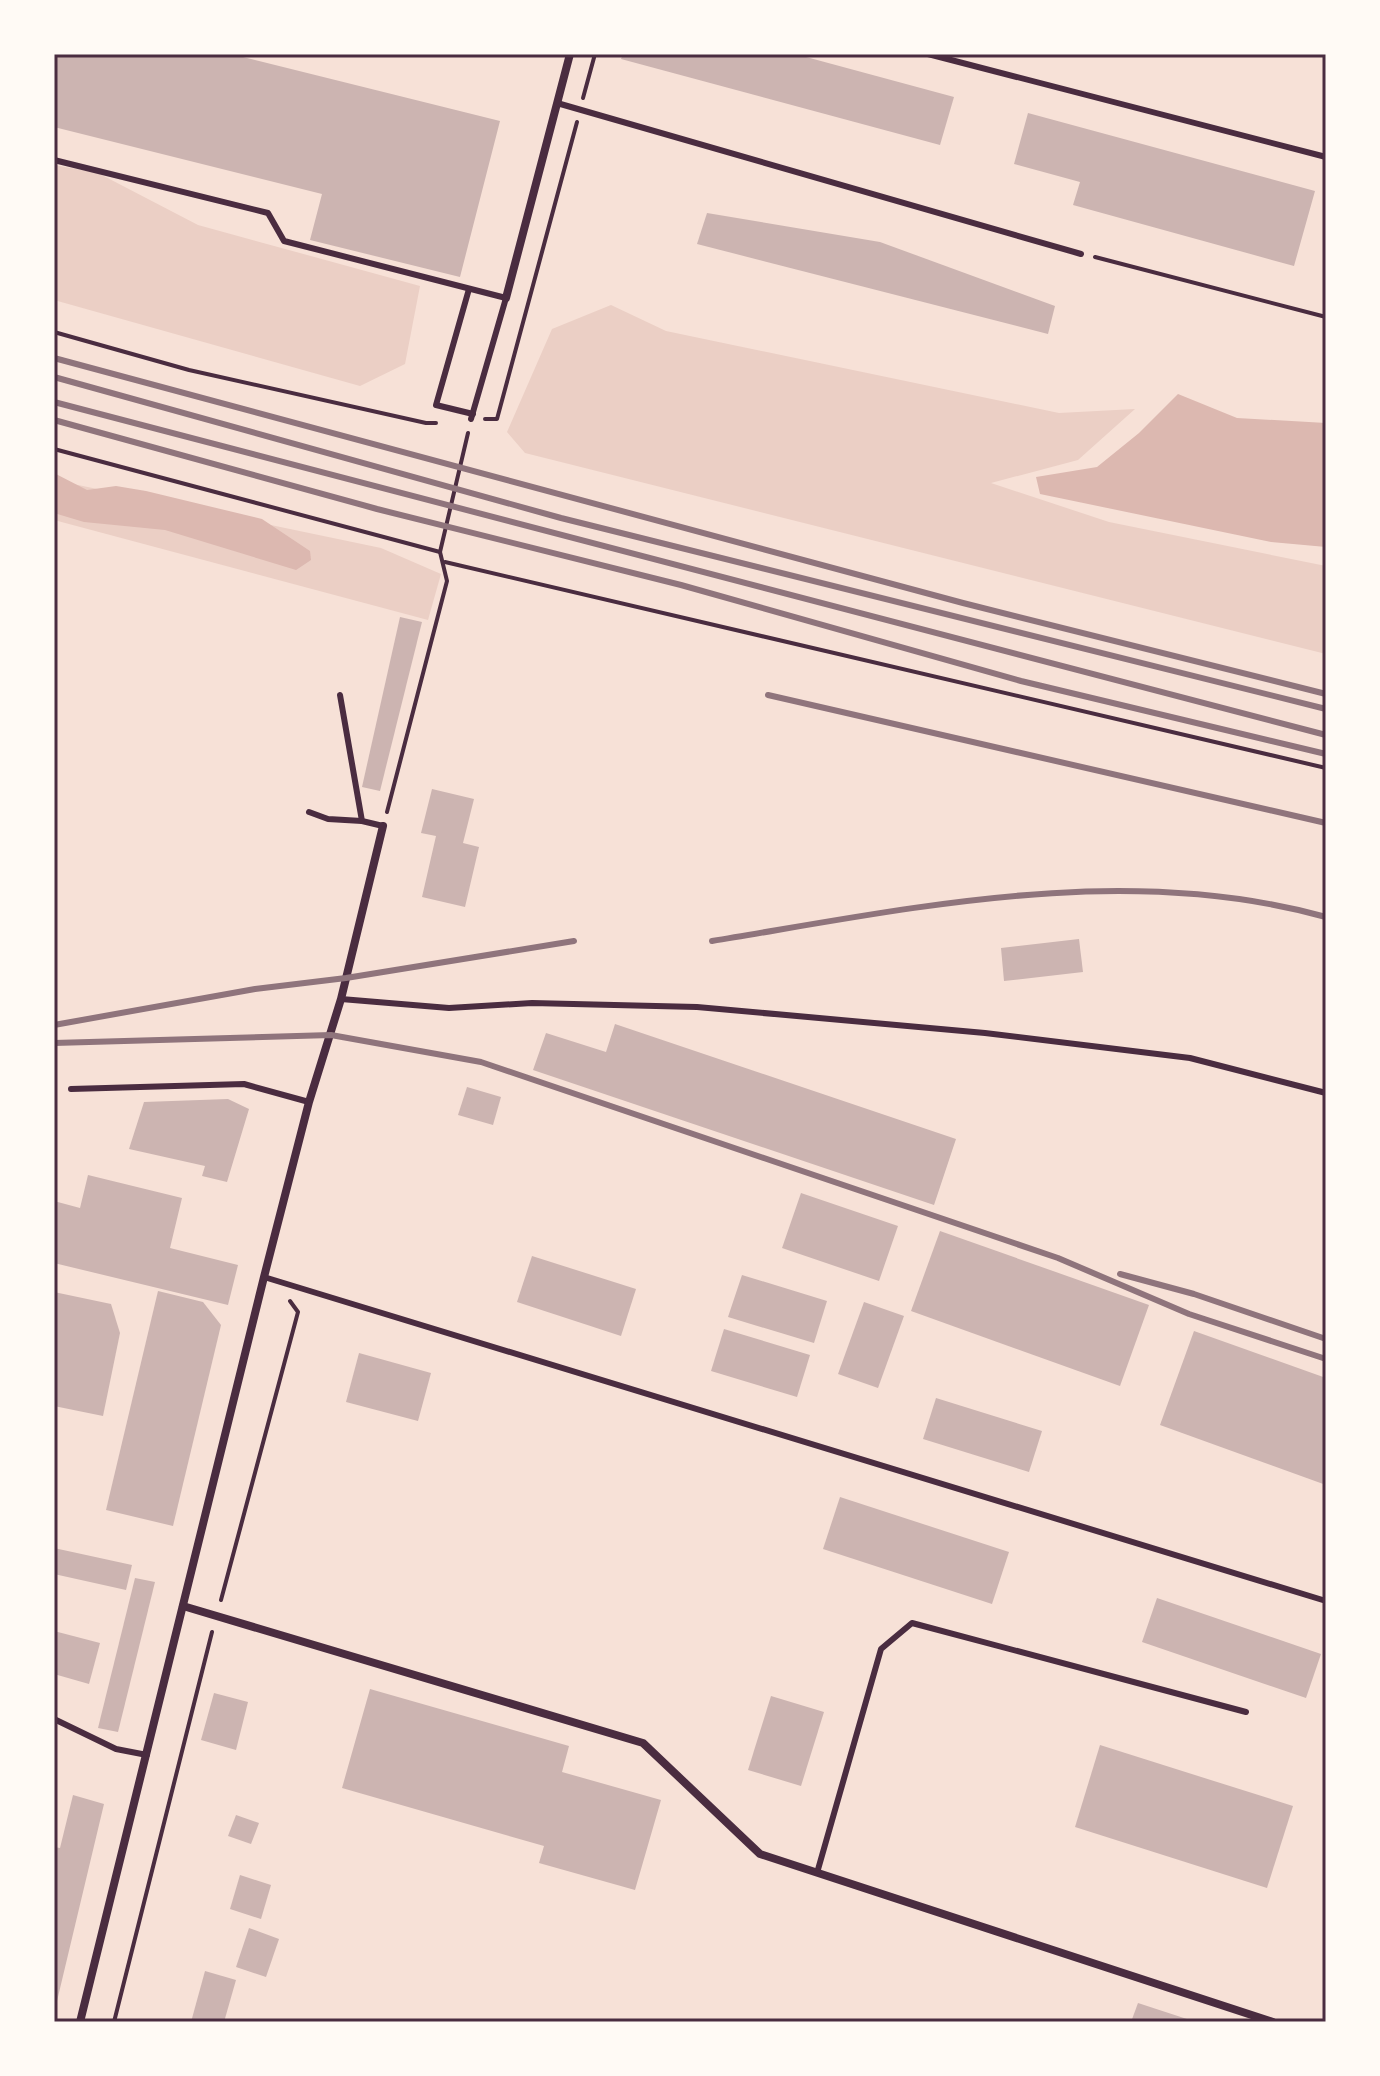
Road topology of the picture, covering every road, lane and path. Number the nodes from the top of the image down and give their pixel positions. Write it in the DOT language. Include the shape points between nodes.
graph roads {
  1 [pos="570,54"];
  2 [pos="595,54"];
  3 [pos="928,54"];
  4 [pos="557,103"];
  5 [pos="580,109"];
  6 [pos="1326,157"];
  7 [pos="54,160"];
  8 [pos="1081,254"];
  9 [pos="469,289"];
  10 [pos="506,298"];
  11 [pos="1326,317"];
  12 [pos="54,332"];
  13 [pos="472,417"];
  14 [pos="441,422"];
  15 [pos="54,449"];
  16 [pos="440,552"];
  17 [pos="445,562"];
  18 [pos="340,695"];
  19 [pos="1326,768"];
  20 [pos="309,812"];
  21 [pos="362,821"];
  22 [pos="383,826"];
  23 [pos="341,999"];
  24 [pos="71,1089"];
  25 [pos="1326,1093"];
  26 [pos="309,1102"];
  27 [pos="264,1277"];
  28 [pos="276,1279"];
  29 [pos="1326,1601"];
  30 [pos="183,1606"];
  31 [pos="216,1618"];
  32 [pos="1246,1712"];
  33 [pos="54,1719"];
  34 [pos="147,1755"];
  35 [pos="817,1873"];
  36 [pos="80,2022"];
  37 [pos="114,2022"];
  38 [pos="1273,2022"];
  1 -- 4 [label="street"];
  2 -- 5 [label="path"];
  3 -- 6 [label="lane"];
  4 -- 5 [label="lane"];
  4 -- 10 [label="street"];
  5 -- 8 [label="lane"];
  5 -- 13 [label="path" via="497,419"];
  7 -- 9 [label="lane" via="268,213 284,241"];
  8 -- 11 [label="path"];
  9 -- 10 [label="lane"];
  9 -- 13 [label="lane" via="436,405"];
  10 -- 13 [label="lane"];
  12 -- 14 [label="path" via="189,370 426,423"];
  13 -- 16 [label="path"];
  15 -- 16 [label="path"];
  16 -- 17 [label="path"];
  17 -- 19 [label="path"];
  17 -- 22 [label="path" via="447,581"];
  18 -- 21 [label="lane"];
  20 -- 21 [label="lane"];
  21 -- 22 [label="lane"];
  22 -- 23 [label="street"];
  23 -- 25 [label="lane" via="449,1008 532,1003 697,1007 985,1033 1190,1058"];
  23 -- 26 [label="street"];
  24 -- 26 [label="lane" via="244,1084"];
  26 -- 27 [label="street"];
  27 -- 28 [label="lane"];
  27 -- 30 [label="street"];
  28 -- 29 [label="lane"];
  28 -- 31 [label="path" via="298,1312"];
  30 -- 31 [label="street"];
  30 -- 34 [label="street"];
  31 -- 35 [label="street" via="643,1743 760,1854"];
  31 -- 37 [label="path"];
  32 -- 35 [label="lane" via="912,1623 881,1649"];
  33 -- 34 [label="lane" via="116,1749"];
  34 -- 36 [label="street"];
  35 -- 38 [label="street"];
}
